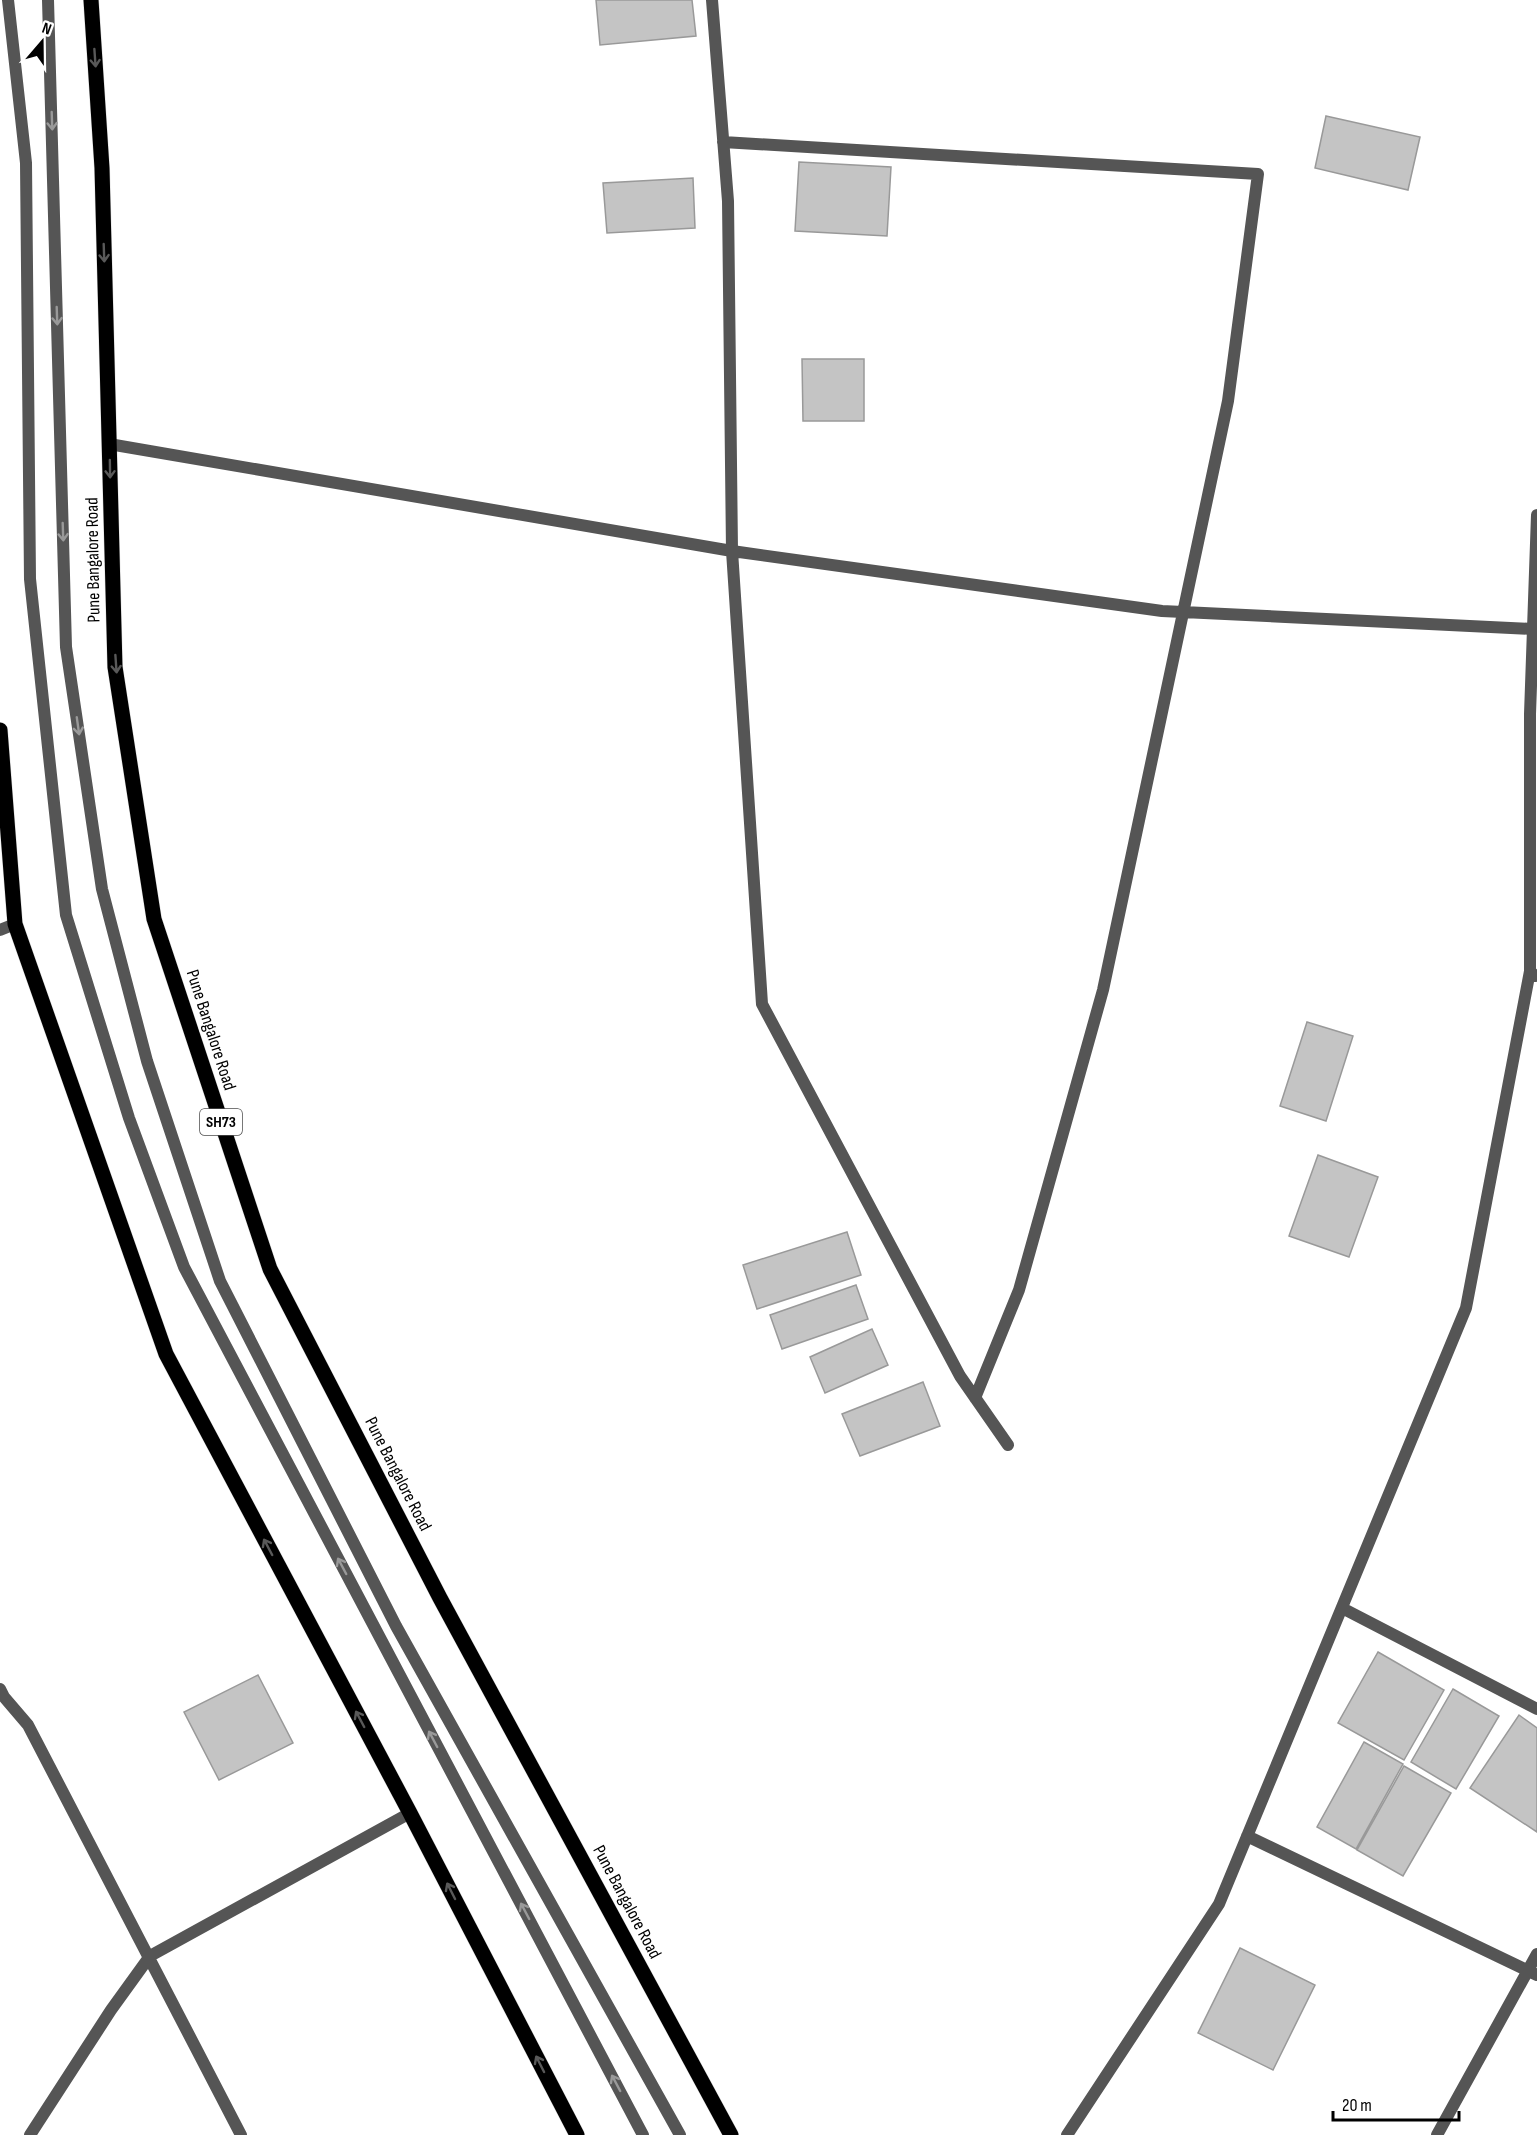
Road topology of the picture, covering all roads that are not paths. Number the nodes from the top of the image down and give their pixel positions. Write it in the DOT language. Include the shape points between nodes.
graph roads {
  1 [pos="8,0"];
  2 [pos="48,0"];
  3 [pos="91,0"];
  4 [pos="712,0"];
  5 [pos="723,142"];
  6 [pos="110,444"];
  7 [pos="1537,514"];
  8 [pos="732,551"];
  9 [pos="1183,612"];
  10 [pos="1532,629"];
  11 [pos="0,730"];
  12 [pos="15,924"];
  13 [pos="0,930"];
  14 [pos="1534,975"];
  15 [pos="975,1398"];
  16 [pos="1008,1445"];
  17 [pos="1342,1608"];
  18 [pos="1,1695"];
  19 [pos="1537,1709"];
  20 [pos="410,1814"];
  21 [pos="1247,1836"];
  22 [pos="1537,1954"];
  23 [pos="150,1956"];
  24 [pos="1532,1973"];
  25 [pos="30,2135"];
  26 [pos="241,2135"];
  27 [pos="577,2135"];
  28 [pos="643,2135"];
  29 [pos="680,2135"];
  30 [pos="732,2135"];
  31 [pos="1067,2135"];
  32 [pos="1437,2135"];
  28 -- 1 [label="street, one-way" via="184,1267 129,1118 66,915 30,579 26,163"];
  2 -- 29 [label="street, one-way" via="66,647 102,889 147,1061 220,1281 396,1626"];
  3 -- 6 [label="main road, Pune Bangalore Road / SH73, one-way" via="102,168"];
  4 -- 5 [label="street"];
  5 -- 8 [label="street" via="728,201"];
  5 -- 9 [label="street" via="1258,174 1228,401"];
  6 -- 8 [label="street"];
  6 -- 30 [label="main road, Pune Bangalore Road / SH73, one-way" via="115,667 154,919 270,1269 440,1598"];
  7 -- 10 [label="street"];
  8 -- 9 [label="street"];
  8 -- 15 [label="street" via="762,1004"];
  9 -- 10 [label="street"];
  9 -- 15 [label="street" via="1103,990 1019,1290"];
  10 -- 14 [label="street"];
  11 -- 12 [label="main road"];
  12 -- 13 [label="street"];
  20 -- 12 [label="main road, one-way" via="166,1354"];
  14 -- 17 [label="street" via="1466,1308"];
  15 -- 16 [label="street"];
  17 -- 19 [label="street"];
  17 -- 21 [label="street"];
  18 -- 23 [label="street" via="28,1725"];
  20 -- 23 [label="street"];
  27 -- 20 [label="main road, one-way"];
  21 -- 24 [label="street"];
  21 -- 31 [label="street" via="1218,1904"];
  22 -- 24 [label="street"];
  23 -- 25 [label="street"];
  23 -- 26 [label="street"];
  24 -- 32 [label="street"];
}
